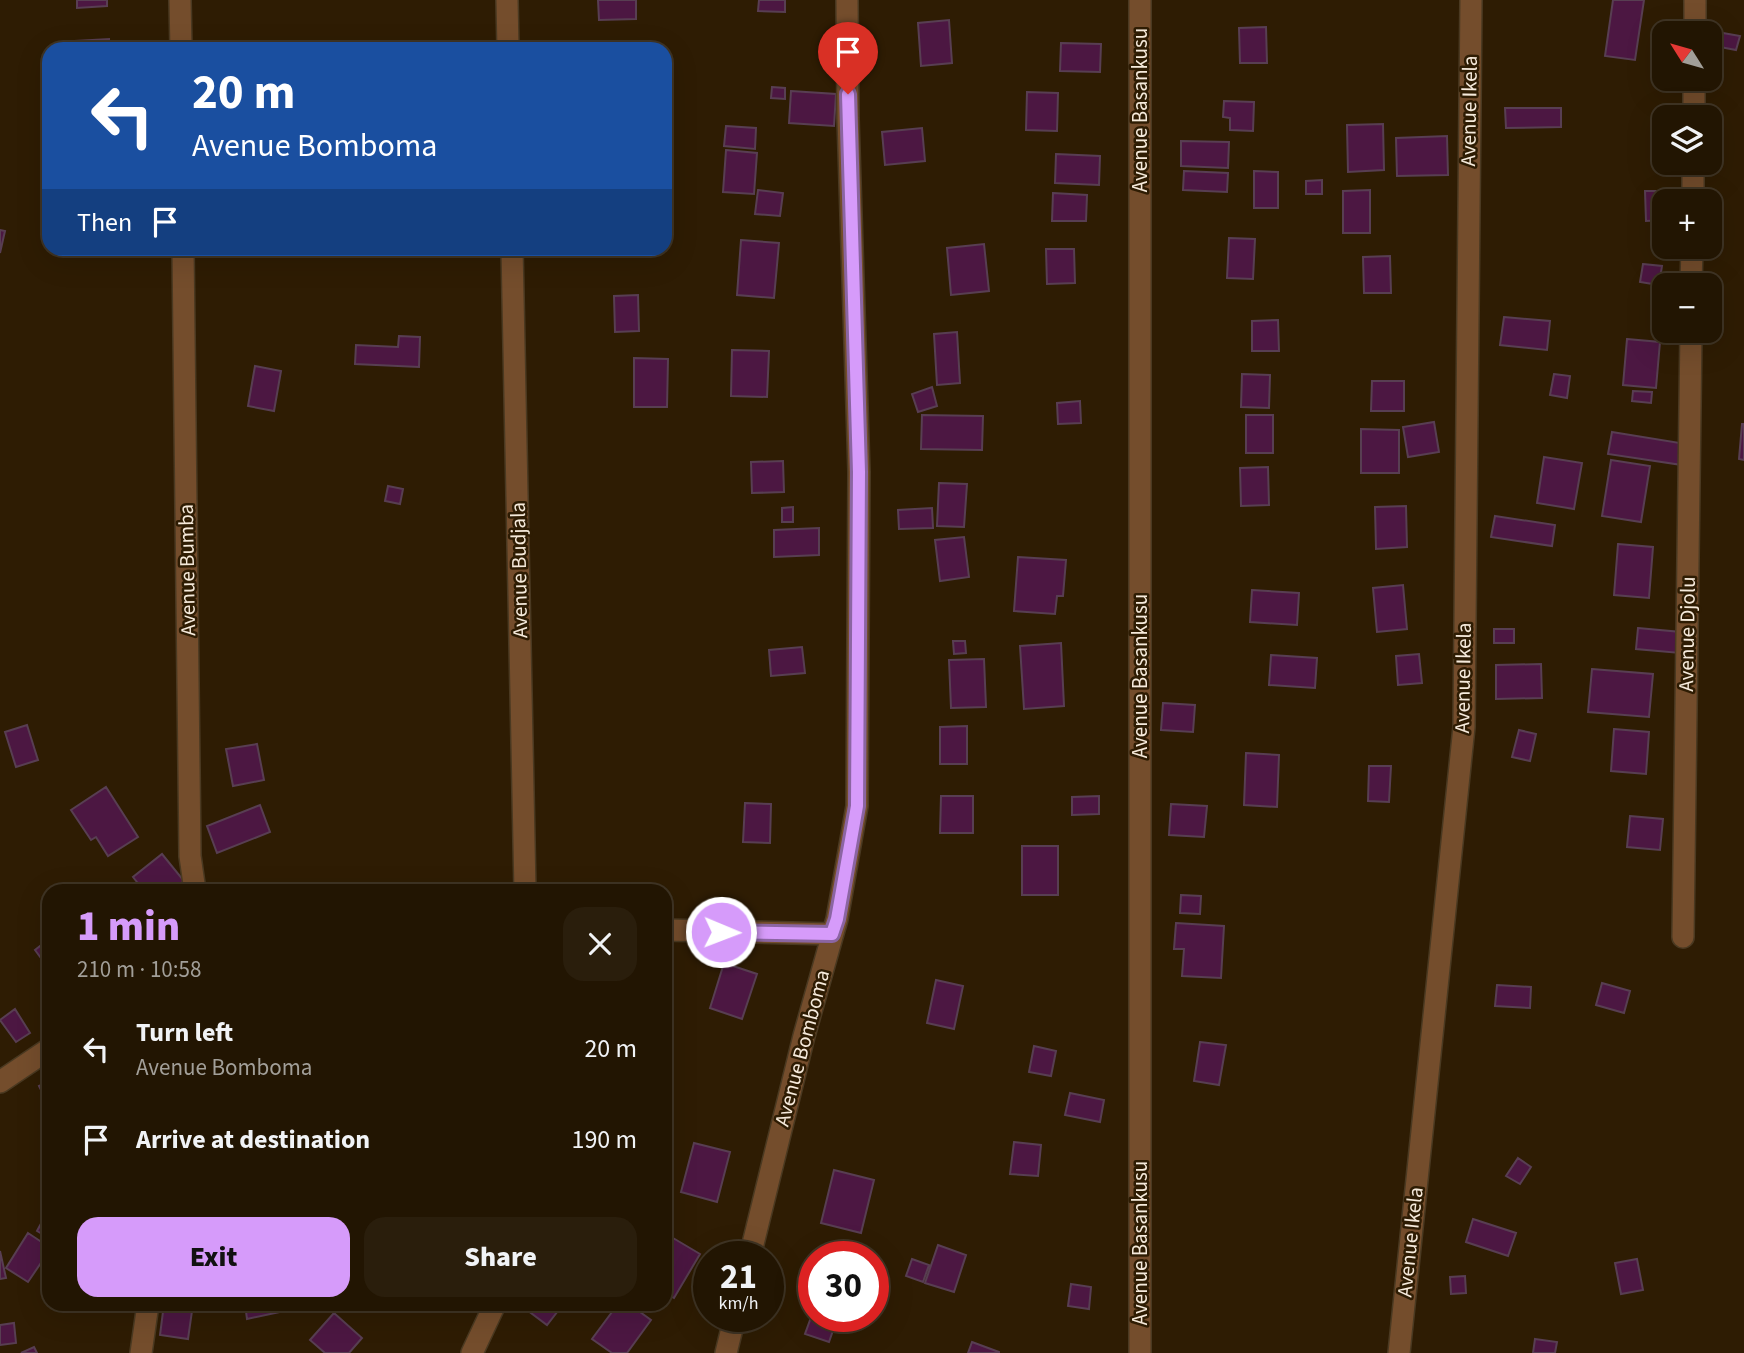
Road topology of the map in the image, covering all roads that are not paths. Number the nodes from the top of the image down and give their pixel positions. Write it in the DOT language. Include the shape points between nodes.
graph roads {
  1 [pos="180,0"];
  2 [pos="507,0"];
  3 [pos="847,0"];
  4 [pos="1140,0"];
  5 [pos="1471,0"];
  6 [pos="1695,0"];
  7 [pos="1695,21"];
  8 [pos="181,42"];
  9 [pos="508,42"];
  10 [pos="183,256"];
  11 [pos="512,256"];
  12 [pos="1691,343"];
  13 [pos="194,884"];
  14 [pos="525,884"];
  15 [pos="672,930"];
  16 [pos="832,934"];
  17 [pos="1683,937"];
  18 [pos="42,1054"];
  19 [pos="0,1082"];
  20 [pos="754,1241"];
  21 [pos="147,1311"];
  22 [pos="492,1311"];
  23 [pos="731,1332"];
  24 [pos="141,1353"];
  25 [pos="472,1353"];
  26 [pos="726,1353"];
  27 [pos="1140,1353"];
  28 [pos="1399,1353"];
  1 -- 8 [label="street"];
  2 -- 9 [label="street"];
  3 -- 16 [label="street, Avenue Bomboma" via="859,472 857,806"];
  4 -- 27 [label="street, Avenue Basankusu"];
  5 -- 28 [label="street, Avenue Ikela" via="1464,727"];
  6 -- 7 [label="street"];
  10 -- 13 [label="street, Avenue Bumba" via="190,856"];
  11 -- 14 [label="street, Avenue Budjala"];
  12 -- 17 [label="street, Avenue Djolu"];
  15 -- 16 [label="street"];
  16 -- 20 [label="street, Avenue Bomboma"];
  18 -- 19 [label="street"];
  21 -- 24 [label="street"];
  22 -- 25 [label="street"];
  23 -- 26 [label="street"];
}
